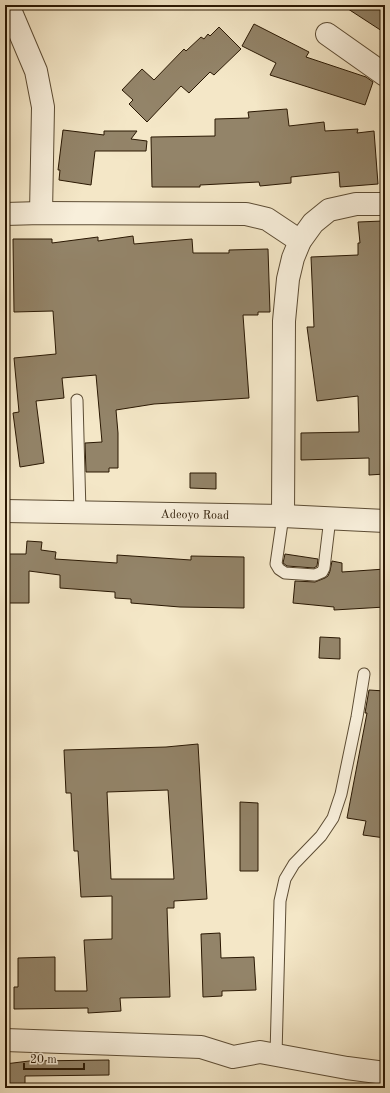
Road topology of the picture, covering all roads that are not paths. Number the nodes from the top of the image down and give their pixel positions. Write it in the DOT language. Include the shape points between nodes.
graph roads {
  1 [pos="8,5"];
  2 [pos="327,34"];
  3 [pos="385,75"];
  4 [pos="385,204"];
  5 [pos="41,213"];
  6 [pos="5,214"];
  7 [pos="300,241"];
  8 [pos="77,400"];
  9 [pos="5,511"];
  10 [pos="80,512"];
  11 [pos="283,516"];
  12 [pos="330,518"];
  13 [pos="385,521"];
  14 [pos="364,674"];
  15 [pos="5,1040"];
  16 [pos="276,1055"];
  17 [pos="385,1073"];
  1 -- 5 [label="street" via="36,71 43,108"];
  2 -- 3 [label="street"];
  4 -- 7 [label="street" via="356,204 329,210 313,223"];
  5 -- 6 [label="street"];
  5 -- 7 [label="street" via="246,214 267,219"];
  7 -- 11 [label="street" via="288,279 284,321"];
  8 -- 10 [label="lane"];
  9 -- 10 [label="street, Adeoyo Road"];
  10 -- 11 [label="street, Adeoyo Road"];
  11 -- 12 [label="street, Adeoyo Road"];
  11 -- 12 [label="lane" via="276,564 285,573 315,575 324,568"];
  12 -- 13 [label="street, Adeoyo Road"];
  14 -- 16 [label="lane" via="341,794 333,818 322,836 294,864 283,886 280,901"];
  15 -- 16 [label="street" via="201,1047 233,1057 260,1052"];
  16 -- 17 [label="street"];
}
